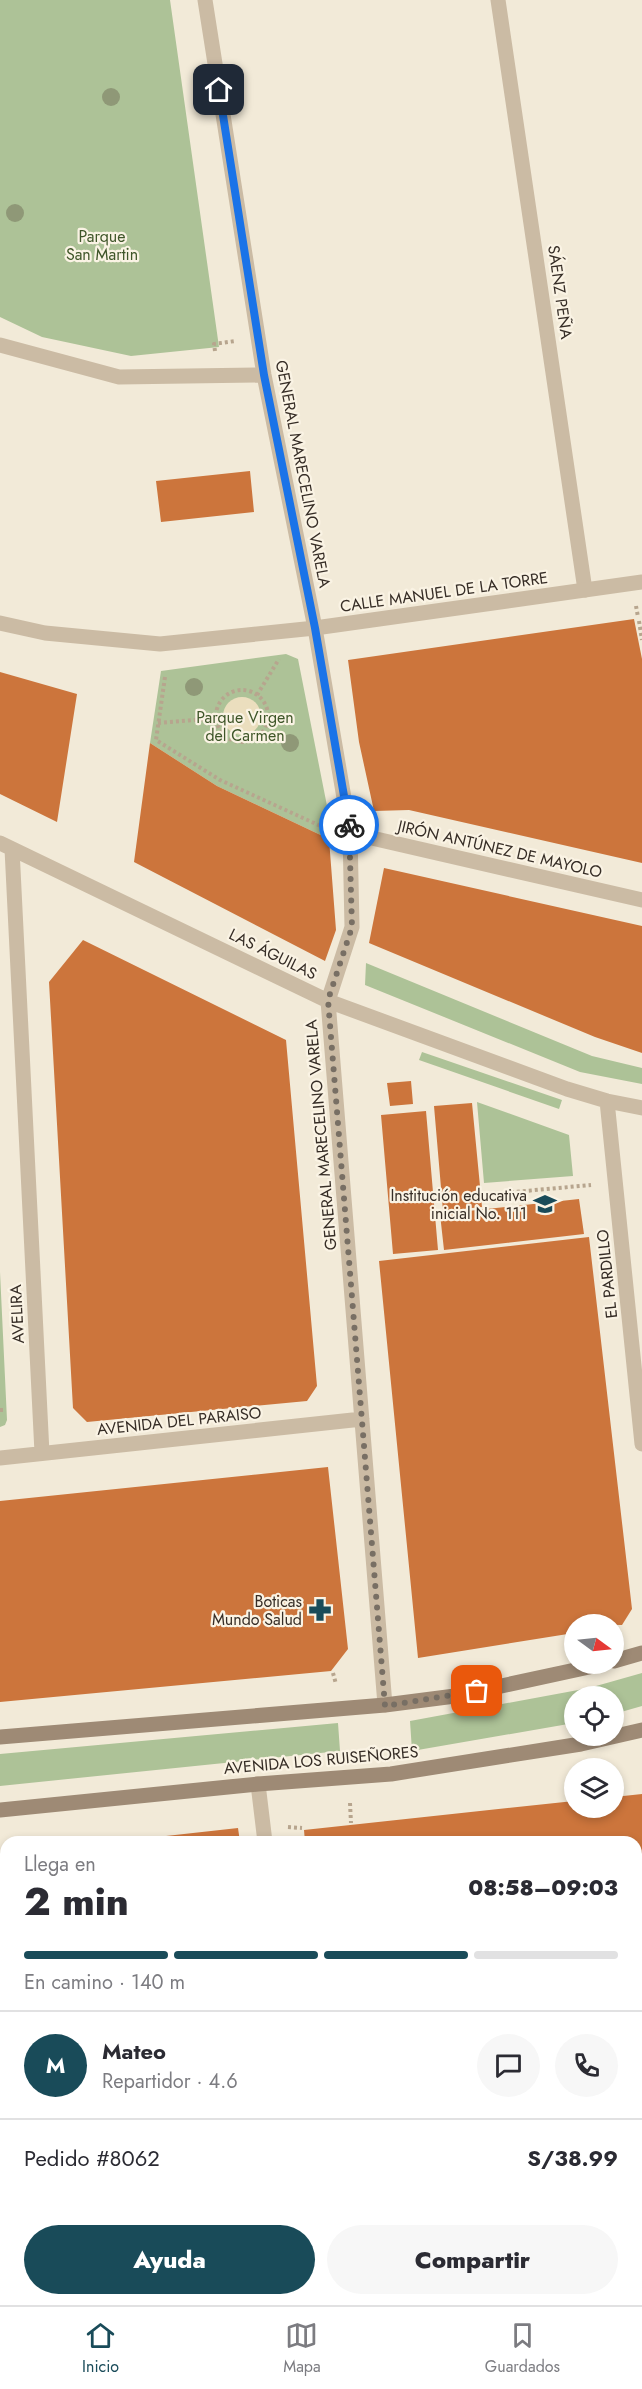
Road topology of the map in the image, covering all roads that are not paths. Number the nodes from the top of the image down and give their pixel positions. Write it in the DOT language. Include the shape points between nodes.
graph roads {
  1 [pos="205,0"];
  2 [pos="498,0"];
  3 [pos="0,345"];
  4 [pos="264,375"];
  5 [pos="642,582"];
  6 [pos="585,590"];
  7 [pos="0,623"];
  8 [pos="315,628"];
  9 [pos="350,832"];
  10 [pos="6,846"];
  11 [pos="642,900"];
  12 [pos="328,1000"];
  13 [pos="607,1101"];
  14 [pos="642,1108"];
  15 [pos="362,1419"];
  16 [pos="642,1444"];
  17 [pos="42,1453"];
  18 [pos="0,1458"];
  19 [pos="642,1653"];
  20 [pos="624,1658"];
  21 [pos="564,1672"];
  22 [pos="385,1706"];
  23 [pos="642,1730"];
  24 [pos="0,1737"];
  25 [pos="258,1784"];
  26 [pos="0,1810"];
  27 [pos="264,1836"];
  1 -- 4 [label="street, GENERAL MARECELINO VARELA"];
  2 -- 6 [label="street, SÁENZ PEÑA"];
  3 -- 4 [label="street" via="119,377"];
  4 -- 8 [label="street, GENERAL MARECELINO VARELA"];
  5 -- 6 [label="street, CALLE MANUEL DE LA TORRE"];
  6 -- 8 [label="street, CALLE MANUEL DE LA TORRE"];
  7 -- 8 [label="street, CALLE MANUEL DE LA TORRE" via="45,633 159,644"];
  8 -- 9 [label="street, GENERAL MARECELINO VARELA"];
  9 -- 11 [label="street, JIRÓN ANTÚNEZ DE MAYOLO"];
  9 -- 12 [label="street, GENERAL MARECELINO VARELA" via="352,927"];
  10 -- 12 [label="street, LAS ÁGUILAS"];
  10 -- 17 [label="street, AVELIRA"];
  12 -- 13 [label="street, LAS ÁGUILAS"];
  12 -- 15 [label="street, GENERAL MARECELINO VARELA"];
  13 -- 14 [label="street, LAS ÁGUILAS"];
  13 -- 16 [label="street, EL PARDILLO"];
  15 -- 17 [label="street, AVENIDA DEL PARAISO"];
  15 -- 22 [label="street, GENERAL MARECELINO VARELA"];
  17 -- 18 [label="street, AVENIDA DEL PARAISO"];
  19 -- 20 [label="main road"];
  21 -- 22 [label="main road" via="455,1696"];
  22 -- 24 [label="main road"];
  23 -- 25 [label="main road, AVENIDA LOS RUISEÑORES" via="581,1744 391,1774"];
  25 -- 26 [label="main road, AVENIDA LOS RUISEÑORES"];
  25 -- 27 [label="street"];
}
